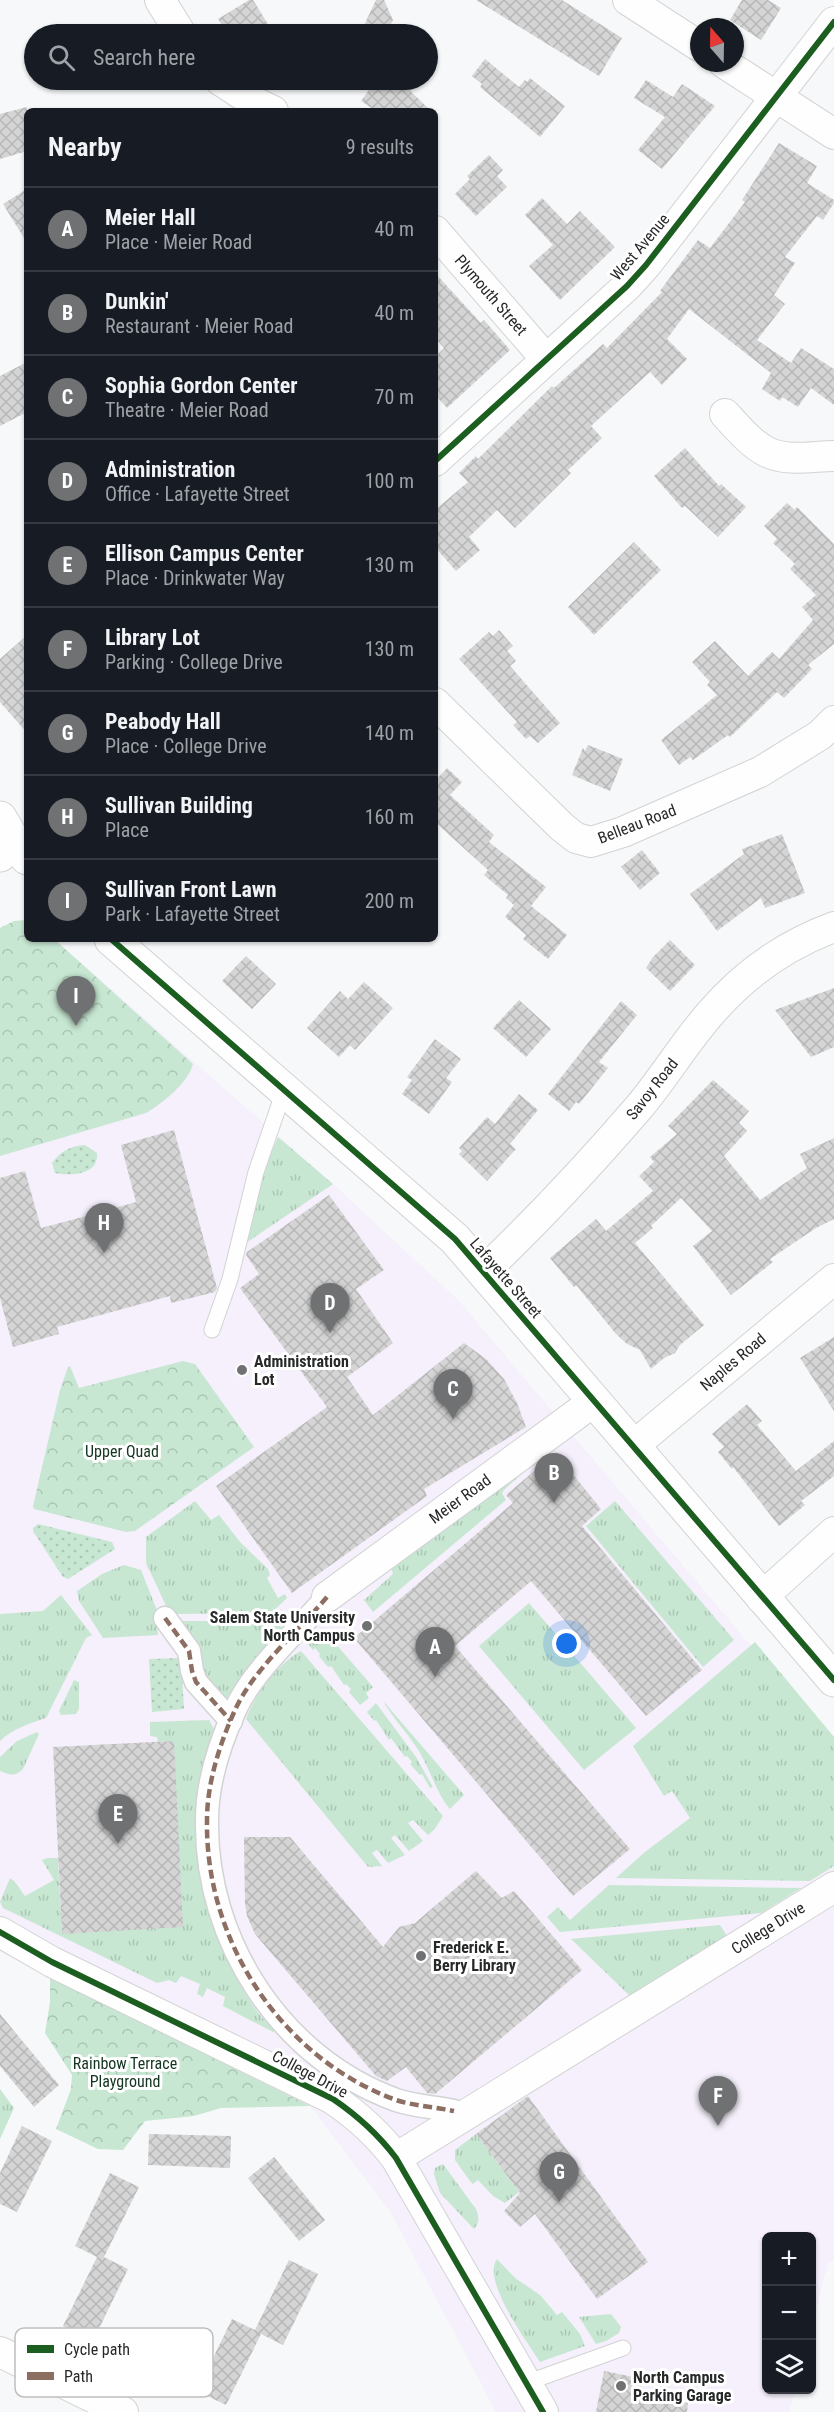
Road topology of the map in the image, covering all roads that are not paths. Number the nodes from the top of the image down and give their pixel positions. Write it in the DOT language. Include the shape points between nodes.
graph roads {
  1 [pos="160,0"];
  2 [pos="628,0"];
  3 [pos="834,22"];
  4 [pos="175,24"];
  5 [pos="690,40"];
  6 [pos="738,72"];
  7 [pos="235,90"];
  8 [pos="775,96"];
  9 [pos="267,108"];
  10 [pos="834,134"];
  11 [pos="438,234"];
  12 [pos="546,359"];
  13 [pos="725,414"];
  14 [pos="834,456"];
  15 [pos="438,458"];
  16 [pos="438,706"];
  17 [pos="834,721"];
  18 [pos="834,927"];
  19 [pos="114,942"];
  20 [pos="284,1091"];
  21 [pos="483,1272"];
  22 [pos="834,1279"];
  23 [pos="212,1330"];
  24 [pos="593,1402"];
  25 [pos="632,1447"];
  26 [pos="834,1532"];
  27 [pos="327,1598"];
  28 [pos="761,1598"];
  29 [pos="165,1618"];
  30 [pos="834,1680"];
  31 [pos="231,1721"];
  32 [pos="834,1887"];
  33 [pos="0,1932"];
  34 [pos="454,2111"];
  35 [pos="396,2158"];
  36 [pos="623,2348"];
  37 [pos="0,2352"];
  38 [pos="15,2359"];
  39 [pos="526,2383"];
  40 [pos="92,2397"];
  41 [pos="123,2412"];
  42 [pos="543,2412"];
  1 -- 4 [label="street"];
  2 -- 5 [label="street"];
  3 -- 8 [label="street, West Avenue"];
  6 -- 8 [label="street"];
  7 -- 9 [label="street"];
  8 -- 10 [label="street"];
  8 -- 12 [label="street, West Avenue" via="646,265"];
  11 -- 12 [label="street, Plymouth Street"];
  12 -- 15 [label="street, West Avenue"];
  13 -- 14 [label="street" via="767,452 788,457"];
  16 -- 17 [label="street, Belleau Road" via="562,827 576,838 591,842 623,832 760,772 820,735"];
  18 -- 21 [label="street, Savoy Road" via="803,938 738,984 584,1171"];
  19 -- 20 [label="main road, Lafayette Street"];
  20 -- 21 [label="main road, Lafayette Street" via="454,1239"];
  20 -- 23 [label="lane" via="256,1172 230,1280"];
  21 -- 24 [label="main road, Lafayette Street"];
  22 -- 25 [label="street, Naples Road"];
  24 -- 25 [label="main road, Lafayette Street"];
  24 -- 27 [label="street, Meier Road"];
  25 -- 28 [label="main road, Lafayette Street"];
  26 -- 28 [label="street"];
  27 -- 31 [label="street" via="255,1677"];
  28 -- 30 [label="main road, Lafayette Street"];
  29 -- 31 [label="street" via="189,1651 196,1682"];
  31 -- 34 [label="street" via="213,1772 207,1829 214,1886 242,1964 288,2029 335,2069 397,2100"];
  32 -- 35 [label="street, College Drive"];
  33 -- 35 [label="street, College Drive" via="52,1962 333,2099 356,2114"];
  35 -- 39 [label="street, College Drive"];
  36 -- 39 [label="lane"];
  37 -- 38 [label="street"];
  39 -- 42 [label="street, College Drive"];
  40 -- 41 [label="street"];
}
